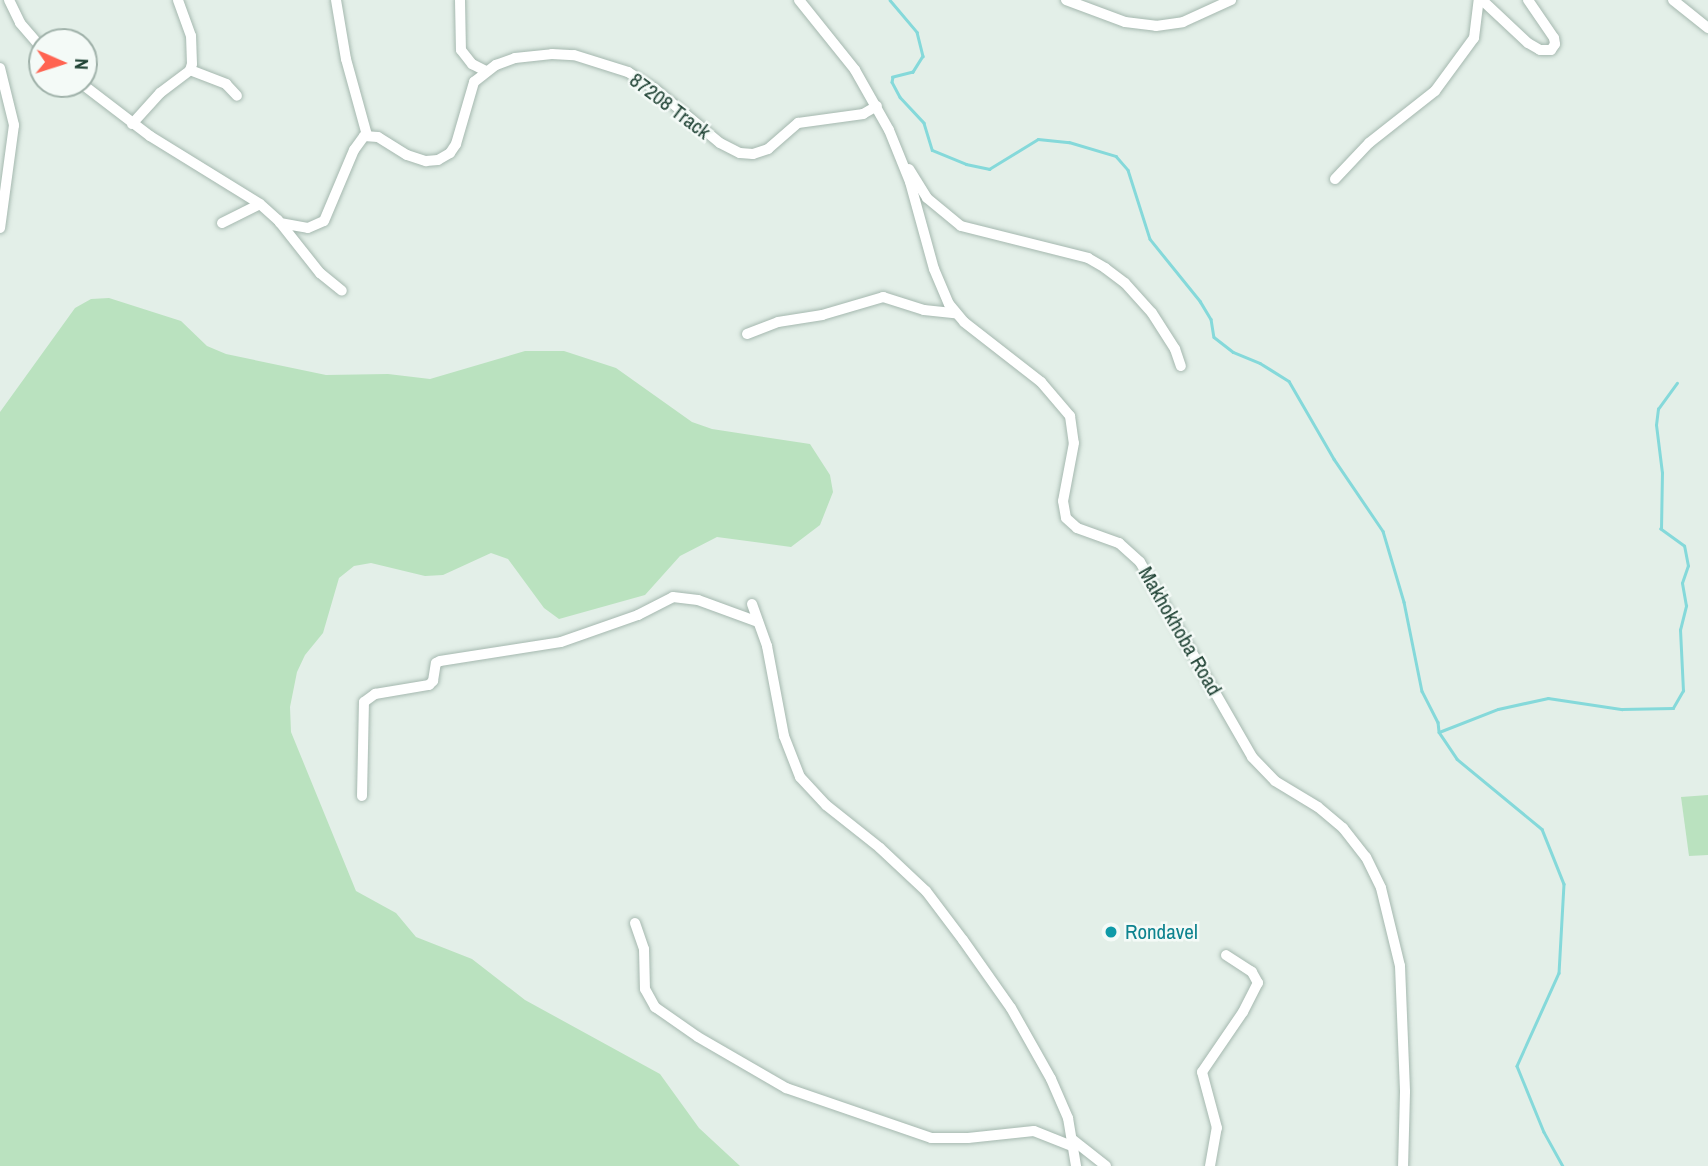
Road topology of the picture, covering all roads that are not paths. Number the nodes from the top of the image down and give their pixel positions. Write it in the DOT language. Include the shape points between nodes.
graph roads {
  1 [pos="9,0"];
  2 [pos="178,0"];
  3 [pos="336,0"];
  4 [pos="460,0"];
  5 [pos="799,0"];
  6 [pos="1066,0"];
  7 [pos="1231,0"];
  8 [pos="1480,0"];
  9 [pos="1528,0"];
  10 [pos="1673,0"];
  11 [pos="1708,27"];
  12 [pos="28,32"];
  13 [pos="0,68"];
  14 [pos="190,70"];
  15 [pos="486,71"];
  16 [pos="237,96"];
  17 [pos="98,97"];
  18 [pos="877,106"];
  19 [pos="132,124"];
  20 [pos="367,135"];
  21 [pos="903,164"];
  22 [pos="1335,179"];
  23 [pos="260,204"];
  24 [pos="222,223"];
  25 [pos="280,223"];
  26 [pos="0,228"];
  27 [pos="342,291"];
  28 [pos="955,313"];
  29 [pos="747,334"];
  30 [pos="1181,366"];
  31 [pos="752,604"];
  32 [pos="758,622"];
  33 [pos="362,796"];
  34 [pos="635,923"];
  35 [pos="1226,955"];
  36 [pos="1074,1144"];
  37 [pos="1076,1166"];
  38 [pos="1106,1166"];
  39 [pos="1210,1166"];
  40 [pos="1403,1166"];
  1 -- 12 [label="street"];
  2 -- 14 [label="street" via="191,36"];
  3 -- 20 [label="street"];
  4 -- 15 [label="street" via="461,50 472,64"];
  5 -- 18 [label="street, Makhokhoba Road" via="831,37"];
  6 -- 7 [label="street" via="1125,22 1156,26 1183,22"];
  8 -- 9 [label="street" via="1528,43 1551,50 1554,38"];
  8 -- 22 [label="street" via="1474,38 1436,90 1369,143"];
  10 -- 11 [label="street"];
  13 -- 26 [label="street" via="14,125"];
  14 -- 16 [label="street" via="226,84"];
  14 -- 19 [label="street" via="160,93"];
  15 -- 18 [label="street, 87208 Track" via="506,61 540,55 591,58 636,77 720,143 747,154 768,149 798,123 863,114"];
  15 -- 20 [label="street" via="474,82 456,144 444,157 417,159"];
  17 -- 19 [label="street"];
  18 -- 21 [label="street, Makhokhoba Road"];
  19 -- 23 [label="street"];
  20 -- 25 [label="street" via="359,140 324,221 308,228"];
  21 -- 28 [label="street, Makhokhoba Road" via="934,269"];
  21 -- 30 [label="street" via="927,198 961,226 1088,258 1105,268 1152,313"];
  23 -- 24 [label="street"];
  23 -- 25 [label="street"];
  25 -- 27 [label="street" via="320,273"];
  28 -- 29 [label="street" via="924,310 883,297"];
  28 -- 40 [label="street, Makhokhoba Road" via="1041,382 1070,416 1074,443 1063,501 1066,518 1077,528 1119,543 1140,562 1252,757 1275,781 1343,828 1366,857 1387,908 1400,966"];
  31 -- 32 [label="street"];
  32 -- 33 [label="street" via="698,600 673,597 638,615 561,642 440,661 429,685 375,694 365,702"];
  32 -- 36 [label="street" via="784,736 800,777 826,806 926,891 963,940 1032,1043 1063,1108"];
  34 -- 36 [label="street" via="644,949 645,989 655,1007 786,1088 931,1138 1034,1131"];
  35 -- 39 [label="street" via="1252,972 1258,983 1202,1072 1217,1128"];
  36 -- 37 [label="street"];
  36 -- 38 [label="street"];
}
